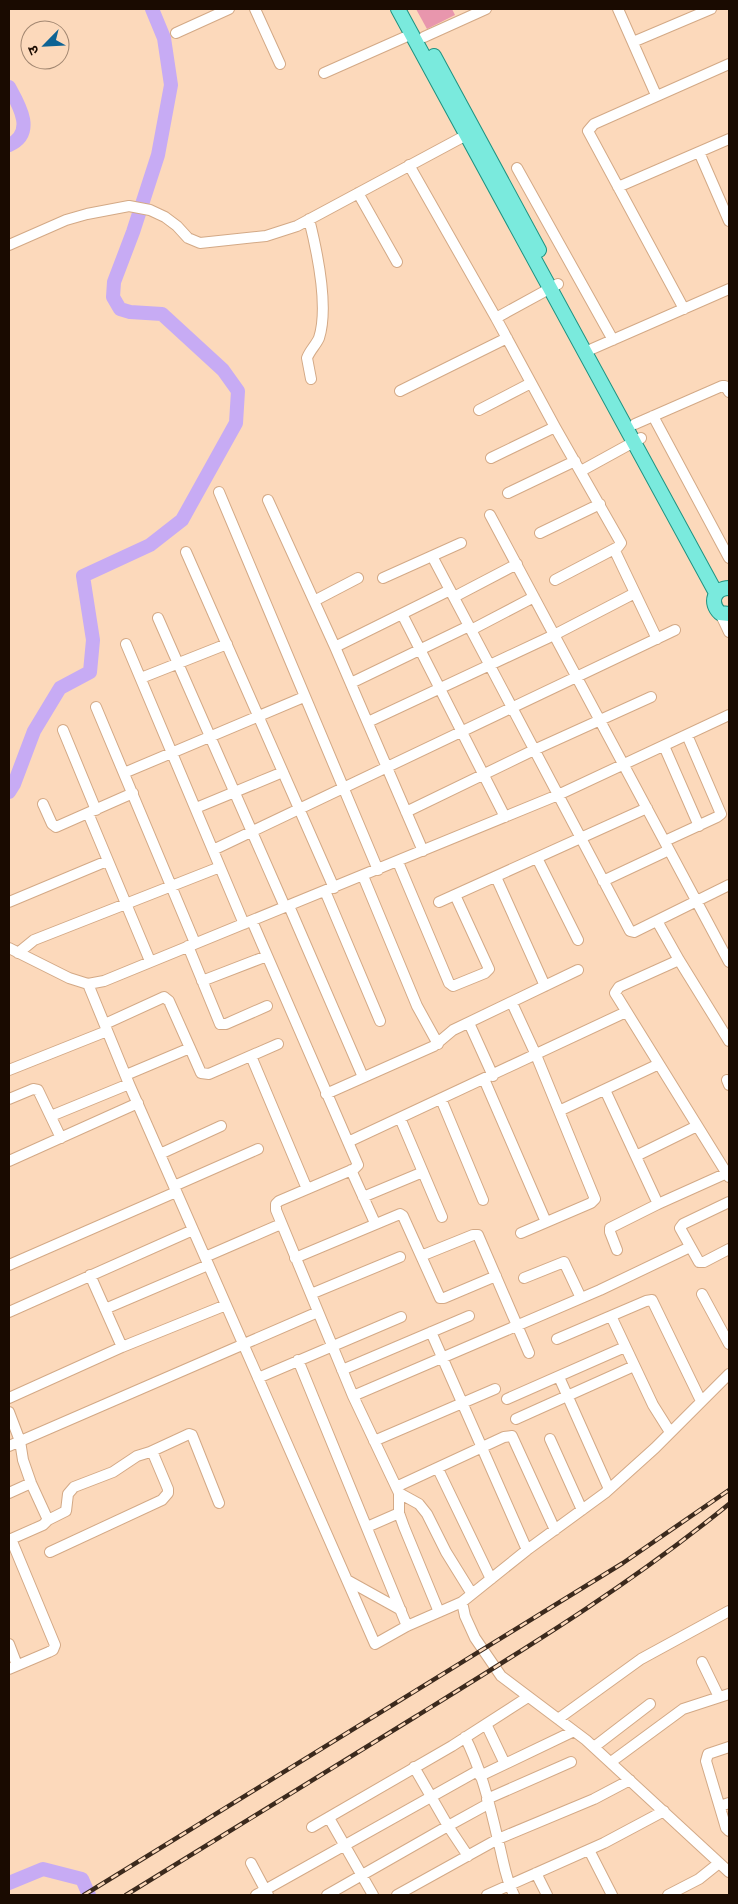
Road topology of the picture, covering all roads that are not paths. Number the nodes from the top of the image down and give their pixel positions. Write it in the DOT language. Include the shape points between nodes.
graph roads {
  1 [pos="230,9"];
  2 [pos="255,9"];
  3 [pos="398,9"];
  4 [pos="408,9"];
  5 [pos="459,9"];
  6 [pos="486,9"];
  7 [pos="618,9"];
  8 [pos="711,9"];
  9 [pos="464,18"];
  10 [pos="176,33"];
  11 [pos="418,36"];
  12 [pos="633,42"];
  13 [pos="280,64"];
  14 [pos="729,64"];
  15 [pos="324,73"];
  16 [pos="656,96"];
  17 [pos="470,133"];
  18 [pos="729,139"];
  19 [pos="699,152"];
  20 [pos="410,165"];
  21 [pos="516,168"];
  22 [pos="618,187"];
  23 [pos="358,193"];
  24 [pos="728,214"];
  25 [pos="309,219"];
  26 [pos="9,246"];
  27 [pos="397,262"];
  28 [pos="554,286"];
  29 [pos="729,289"];
  30 [pos="684,309"];
  31 [pos="496,318"];
  32 [pos="507,338"];
  33 [pos="613,340"];
  34 [pos="589,350"];
  35 [pos="311,379"];
  36 [pos="531,382"];
  37 [pos="400,391"];
  38 [pos="729,392"];
  39 [pos="479,410"];
  40 [pos="653,416"];
  41 [pos="635,424"];
  42 [pos="555,427"];
  43 [pos="638,440"];
  44 [pos="490,458"];
  45 [pos="575,461"];
  46 [pos="581,471"];
  47 [pos="219,492"];
  48 [pos="508,493"];
  49 [pos="268,500"];
  50 [pos="600,504"];
  51 [pos="490,515"];
  52 [pos="540,533"];
  53 [pos="461,543"];
  54 [pos="614,549"];
  55 [pos="186,552"];
  56 [pos="432,556"];
  57 [pos="729,558"];
  58 [pos="516,564"];
  59 [pos="358,578"];
  60 [pos="383,578"];
  61 [pos="555,580"];
  62 [pos="723,590"];
  63 [pos="452,593"];
  64 [pos="636,593"];
  65 [pos="534,597"];
  66 [pos="314,601"];
  67 [pos="402,614"];
  68 [pos="726,615"];
  69 [pos="158,618"];
  70 [pos="470,628"];
  71 [pos="675,630"];
  72 [pos="729,632"];
  73 [pos="554,634"];
  74 [pos="657,639"];
  75 [pos="126,644"];
  76 [pos="227,644"];
  77 [pos="335,647"];
  78 [pos="420,650"];
  79 [pos="178,663"];
  80 [pos="490,665"];
  81 [pos="577,677"];
  82 [pos="141,678"];
  83 [pos="351,683"];
  84 [pos="440,688"];
  85 [pos="304,696"];
  86 [pos="651,697"];
  87 [pos="96,707"];
  88 [pos="512,708"];
  89 [pos="729,715"];
  90 [pos="259,716"];
  91 [pos="600,720"];
  92 [pos="368,722"];
  93 [pos="63,730"];
  94 [pos="462,731"];
  95 [pos="687,735"];
  96 [pos="211,738"];
  97 [pos="664,746"];
  98 [pos="534,750"];
  99 [pos="173,754"];
  100 [pos="624,765"];
  101 [pos="387,767"];
  102 [pos="283,772"];
  103 [pos="124,773"];
  104 [pos="484,774"];
  105 [pos="342,788"];
  106 [pos="234,792"];
  107 [pos="133,793"];
  108 [pos="558,795"];
  109 [pos="43,804"];
  110 [pos="196,808"];
  111 [pos="299,808"];
  112 [pos="647,808"];
  113 [pos="92,812"];
  114 [pos="406,812"];
  115 [pos="506,817"];
  116 [pos="699,826"];
  117 [pos="252,830"];
  118 [pos="581,838"];
  119 [pos="667,845"];
  120 [pos="213,850"];
  121 [pos="423,852"];
  122 [pos="537,858"];
  123 [pos="108,861"];
  124 [pos="398,862"];
  125 [pos="220,867"];
  126 [pos="378,870"];
  127 [pos="363,876"];
  128 [pos="496,877"];
  129 [pos="603,881"];
  130 [pos="171,885"];
  131 [pos="729,885"];
  132 [pos="330,889"];
  133 [pos="455,895"];
  134 [pos="9,902"];
  135 [pos="440,902"];
  136 [pos="697,902"];
  137 [pos="125,904"];
  138 [pos="287,907"];
  139 [pos="657,921"];
  140 [pos="248,922"];
  141 [pos="578,940"];
  142 [pos="191,944"];
  143 [pos="13,951"];
  144 [pos="267,956"];
  145 [pos="679,960"];
  146 [pos="150,961"];
  147 [pos="729,962"];
  148 [pos="578,970"];
  149 [pos="202,981"];
  150 [pos="88,984"];
  151 [pos="545,986"];
  152 [pos="512,1003"];
  153 [pos="267,1006"];
  154 [pos="626,1012"];
  155 [pos="380,1021"];
  156 [pos="469,1023"];
  157 [pos="106,1027"];
  158 [pos="729,1041"];
  159 [pos="278,1044"];
  160 [pos="438,1044"];
  161 [pos="190,1048"];
  162 [pos="536,1055"];
  163 [pos="251,1056"];
  164 [pos="659,1064"];
  165 [pos="9,1070"];
  166 [pos="363,1077"];
  167 [pos="488,1078"];
  168 [pos="128,1079"];
  169 [pos="605,1090"];
  170 [pos="326,1094"];
  171 [pos="9,1099"];
  172 [pos="441,1099"];
  173 [pos="138,1103"];
  174 [pos="559,1111"];
  175 [pos="51,1116"];
  176 [pos="400,1118"];
  177 [pos="221,1126"];
  178 [pos="697,1126"];
  179 [pos="61,1138"];
  180 [pos="348,1142"];
  181 [pos="258,1150"];
  182 [pos="160,1154"];
  183 [pos="636,1156"];
  184 [pos="9,1161"];
  185 [pos="351,1170"];
  186 [pos="423,1172"];
  187 [pos="728,1175"];
  188 [pos="175,1189"];
  189 [pos="307,1189"];
  190 [pos="364,1197"];
  191 [pos="483,1200"];
  192 [pos="729,1202"];
  193 [pos="658,1204"];
  194 [pos="442,1218"];
  195 [pos="546,1222"];
  196 [pos="375,1223"];
  197 [pos="281,1224"];
  198 [pos="193,1230"];
  199 [pos="521,1233"];
  200 [pos="690,1247"];
  201 [pos="729,1249"];
  202 [pos="617,1250"];
  203 [pos="421,1256"];
  204 [pos="400,1257"];
  205 [pos="296,1258"];
  206 [pos="207,1261"];
  207 [pos="9,1265"];
  208 [pos="90,1276"];
  209 [pos="496,1276"];
  210 [pos="524,1278"];
  211 [pos="311,1294"];
  212 [pos="702,1294"];
  213 [pos="581,1298"];
  214 [pos="226,1305"];
  215 [pos="105,1309"];
  216 [pos="9,1312"];
  217 [pos="318,1312"];
  218 [pos="468,1316"];
  219 [pos="611,1316"];
  220 [pos="401,1317"];
  221 [pos="517,1325"];
  222 [pos="431,1332"];
  223 [pos="557,1339"];
  224 [pos="729,1344"];
  225 [pos="243,1345"];
  226 [pos="332,1346"];
  227 [pos="625,1347"];
  228 [pos="122,1348"];
  229 [pos="529,1353"];
  230 [pos="442,1358"];
  231 [pos="298,1360"];
  232 [pos="634,1366"];
  233 [pos="342,1370"];
  234 [pos="729,1374"];
  235 [pos="559,1377"];
  236 [pos="258,1378"];
  237 [pos="495,1389"];
  238 [pos="567,1395"];
  239 [pos="353,1396"];
  240 [pos="9,1398"];
  241 [pos="507,1399"];
  242 [pos="701,1401"];
  243 [pos="463,1404"];
  244 [pos="9,1412"];
  245 [pos="516,1419"];
  246 [pos="670,1432"];
  247 [pos="550,1439"];
  248 [pos="20,1441"];
  249 [pos="374,1441"];
  250 [pos="9,1446"];
  251 [pos="482,1448"];
  252 [pos="152,1451"];
  253 [pos="438,1469"];
  254 [pos="31,1484"];
  255 [pos="609,1489"];
  256 [pos="397,1490"];
  257 [pos="9,1493"];
  258 [pos="219,1502"];
  259 [pos="582,1510"];
  260 [pos="400,1513"];
  261 [pos="48,1520"];
  262 [pos="367,1527"];
  263 [pos="554,1530"];
  264 [pos="10,1540"];
  265 [pos="527,1550"];
  266 [pos="50,1552"];
  267 [pos="491,1579"];
  268 [pos="347,1580"];
  269 [pos="472,1594"];
  270 [pos="462,1602"];
  271 [pos="401,1610"];
  272 [pos="439,1612"];
  273 [pos="729,1612"];
  274 [pos="408,1626"];
  275 [pos="9,1644"];
  276 [pos="702,1662"];
  277 [pos="13,1667"];
  278 [pos="724,1695"];
  279 [pos="528,1697"];
  280 [pos="650,1704"];
  281 [pos="558,1720"];
  282 [pos="486,1724"];
  283 [pos="574,1730"];
  284 [pos="464,1737"];
  285 [pos="594,1747"];
  286 [pos="729,1747"];
  287 [pos="571,1762"];
  288 [pos="611,1762"];
  289 [pos="505,1764"];
  290 [pos="414,1767"];
  291 [pos="479,1773"];
  292 [pos="630,1780"];
  293 [pos="431,1796"];
  294 [pos="488,1802"];
  295 [pos="724,1804"];
  296 [pos="664,1811"];
  297 [pos="329,1818"];
  298 [pos="448,1826"];
  299 [pos="312,1827"];
  300 [pos="729,1831"];
  301 [pos="498,1839"];
  302 [pos="346,1846"];
  303 [pos="589,1850"];
  304 [pos="468,1856"];
  305 [pos="251,1863"];
  306 [pos="726,1868"];
  307 [pos="536,1873"];
  308 [pos="362,1876"];
  309 [pos="509,1885"];
  310 [pos="263,1894"];
  311 [pos="327,1895"];
  312 [pos="373,1895"];
  313 [pos="397,1895"];
  314 [pos="486,1895"];
  315 [pos="514,1895"];
  316 [pos="547,1895"];
  317 [pos="612,1895"];
  318 [pos="668,1895"];
  1 -- 10 [label="street"];
  2 -- 13 [label="street"];
  3 -- 11 [label="main road"];
  4 -- 11 [label="main road"];
  5 -- 9 [label="street"];
  6 -- 9 [label="street"];
  7 -- 12 [label="street"];
  8 -- 12 [label="street"];
  9 -- 11 [label="street"];
  11 -- 15 [label="street"];
  11 -- 17 [label="main road"];
  12 -- 16 [label="street"];
  14 -- 16 [label="street"];
  16 -- 22 [label="street" via="590,127 589,135"];
  17 -- 20 [label="street"];
  17 -- 28 [label="main road"];
  18 -- 19 [label="street"];
  19 -- 22 [label="street"];
  19 -- 24 [label="street"];
  20 -- 23 [label="street"];
  20 -- 31 [label="street"];
  21 -- 33 [label="street"];
  22 -- 30 [label="street"];
  23 -- 25 [label="street"];
  23 -- 27 [label="street"];
  25 -- 26 [label="street" via="266,236 200,243 150,210 122,207 66,220"];
  25 -- 35 [label="street" via="319,271 322,316 319,336 307,358"];
  28 -- 31 [label="street"];
  28 -- 34 [label="main road"];
  29 -- 30 [label="street"];
  30 -- 33 [label="street"];
  31 -- 32 [label="street"];
  32 -- 36 [label="street"];
  32 -- 37 [label="street"];
  33 -- 34 [label="street"];
  34 -- 41 [label="main road"];
  34 -- 43 [label="main road"];
  36 -- 39 [label="street"];
  36 -- 42 [label="street"];
  38 -- 40 [label="street" via="722,386"];
  40 -- 41 [label="street"];
  40 -- 57 [label="street"];
  41 -- 43 [label="main road"];
  42 -- 44 [label="street"];
  42 -- 45 [label="street"];
  43 -- 46 [label="street"];
  43 -- 62 [label="main road"];
  45 -- 46 [label="street"];
  45 -- 48 [label="street"];
  46 -- 50 [label="street"];
  47 -- 85 [label="street"];
  49 -- 66 [label="street"];
  50 -- 52 [label="street"];
  50 -- 54 [label="street" via="621,541"];
  51 -- 58 [label="street"];
  53 -- 56 [label="street"];
  54 -- 61 [label="street"];
  54 -- 64 [label="street"];
  55 -- 76 [label="street"];
  56 -- 60 [label="street"];
  56 -- 63 [label="street"];
  58 -- 63 [label="street"];
  58 -- 65 [label="street"];
  59 -- 66 [label="street"];
  62 -- 68 [label="main road" via="714,605"];
  63 -- 67 [label="street"];
  63 -- 70 [label="street"];
  64 -- 73 [label="street"];
  64 -- 74 [label="street"];
  65 -- 70 [label="street"];
  65 -- 73 [label="street"];
  66 -- 77 [label="street"];
  67 -- 77 [label="street"];
  67 -- 78 [label="street"];
  68 -- 72 [label="street"];
  69 -- 79 [label="street"];
  70 -- 78 [label="street"];
  70 -- 80 [label="street"];
  71 -- 74 [label="street"];
  73 -- 80 [label="street"];
  73 -- 81 [label="street"];
  74 -- 81 [label="street"];
  75 -- 82 [label="street"];
  76 -- 79 [label="street"];
  76 -- 90 [label="street"];
  77 -- 83 [label="street"];
  78 -- 83 [label="street"];
  78 -- 84 [label="street"];
  79 -- 82 [label="street"];
  79 -- 96 [label="street"];
  80 -- 84 [label="street"];
  80 -- 88 [label="street"];
  81 -- 88 [label="street"];
  81 -- 91 [label="street"];
  82 -- 99 [label="street"];
  83 -- 92 [label="street"];
  84 -- 92 [label="street"];
  84 -- 94 [label="street"];
  85 -- 90 [label="street"];
  85 -- 105 [label="street"];
  86 -- 91 [label="street"];
  87 -- 103 [label="street"];
  88 -- 94 [label="street"];
  88 -- 98 [label="street"];
  89 -- 95 [label="street"];
  90 -- 96 [label="street"];
  90 -- 102 [label="street"];
  91 -- 98 [label="street"];
  91 -- 100 [label="street"];
  92 -- 101 [label="street"];
  93 -- 113 [label="street"];
  94 -- 101 [label="street"];
  94 -- 104 [label="street"];
  95 -- 97 [label="street"];
  95 -- 116 [label="street" via="720,811 720,816"];
  96 -- 99 [label="street"];
  96 -- 106 [label="street"];
  97 -- 100 [label="street"];
  97 -- 116 [label="street"];
  98 -- 104 [label="street"];
  98 -- 108 [label="street"];
  99 -- 103 [label="street"];
  99 -- 110 [label="street"];
  100 -- 108 [label="street"];
  100 -- 112 [label="street"];
  101 -- 105 [label="street"];
  101 -- 114 [label="street"];
  102 -- 106 [label="street"];
  102 -- 111 [label="street"];
  103 -- 107 [label="street"];
  104 -- 114 [label="street"];
  104 -- 115 [label="street"];
  105 -- 111 [label="street"];
  105 -- 126 [label="street"];
  106 -- 110 [label="street"];
  106 -- 117 [label="street"];
  107 -- 113 [label="street"];
  107 -- 130 [label="street"];
  108 -- 115 [label="street"];
  108 -- 118 [label="street"];
  109 -- 113 [label="street" via="56,827"];
  110 -- 120 [label="street"];
  111 -- 117 [label="street"];
  111 -- 132 [label="street"];
  112 -- 118 [label="street"];
  112 -- 119 [label="street"];
  113 -- 123 [label="street"];
  114 -- 121 [label="street"];
  115 -- 121 [label="street"];
  116 -- 119 [label="street"];
  117 -- 120 [label="street"];
  117 -- 138 [label="street"];
  118 -- 122 [label="street"];
  118 -- 129 [label="street"];
  119 -- 129 [label="street"];
  119 -- 136 [label="street"];
  120 -- 125 [label="street"];
  121 -- 124 [label="street"];
  122 -- 128 [label="street"];
  122 -- 141 [label="street"];
  123 -- 134 [label="street"];
  123 -- 137 [label="street"];
  124 -- 126 [label="street"];
  124 -- 133 [label="street" via="453,986 489,969"];
  125 -- 130 [label="street"];
  125 -- 140 [label="street"];
  126 -- 127 [label="street"];
  127 -- 132 [label="street"];
  127 -- 160 [label="street" via="417,1006"];
  128 -- 133 [label="street"];
  128 -- 151 [label="street"];
  129 -- 139 [label="street" via="630,931"];
  130 -- 137 [label="street"];
  130 -- 142 [label="street"];
  131 -- 136 [label="street"];
  132 -- 138 [label="street"];
  132 -- 155 [label="street"];
  133 -- 135 [label="street"];
  136 -- 139 [label="street"];
  136 -- 147 [label="street"];
  137 -- 143 [label="street"];
  137 -- 146 [label="street"];
  138 -- 140 [label="street"];
  138 -- 166 [label="street"];
  139 -- 145 [label="street"];
  140 -- 142 [label="street"];
  140 -- 144 [label="street"];
  142 -- 146 [label="street"];
  142 -- 149 [label="street"];
  143 -- 150 [label="street"];
  144 -- 149 [label="street"];
  144 -- 170 [label="street"];
  145 -- 154 [label="street" via="616,990"];
  145 -- 158 [label="street"];
  146 -- 150 [label="street" via="104,981"];
  148 -- 151 [label="street"];
  149 -- 153 [label="street" via="218,1022 223,1025"];
  150 -- 157 [label="street"];
  151 -- 152 [label="street"];
  152 -- 156 [label="street"];
  152 -- 162 [label="street"];
  154 -- 162 [label="street"];
  154 -- 164 [label="street"];
  156 -- 160 [label="street" via="448,1034"];
  156 -- 167 [label="street"];
  157 -- 161 [label="street" via="164,997 169,1001"];
  157 -- 165 [label="street"];
  157 -- 168 [label="street"];
  159 -- 163 [label="street"];
  160 -- 166 [label="street"];
  161 -- 163 [label="street" via="199,1070 205,1075"];
  161 -- 168 [label="street"];
  162 -- 167 [label="street"];
  162 -- 174 [label="street"];
  163 -- 189 [label="street"];
  164 -- 169 [label="street"];
  164 -- 178 [label="street"];
  166 -- 170 [label="street"];
  167 -- 172 [label="street"];
  167 -- 195 [label="street"];
  168 -- 173 [label="street"];
  168 -- 175 [label="street"];
  169 -- 174 [label="street"];
  169 -- 183 [label="street"];
  170 -- 180 [label="street"];
  171 -- 175 [label="street" via="38,1090"];
  172 -- 176 [label="street"];
  172 -- 191 [label="street"];
  173 -- 179 [label="street"];
  173 -- 182 [label="street"];
  174 -- 195 [label="street" via="595,1199"];
  175 -- 179 [label="street"];
  176 -- 180 [label="street"];
  176 -- 186 [label="street"];
  177 -- 182 [label="street"];
  178 -- 183 [label="street"];
  178 -- 187 [label="street"];
  179 -- 184 [label="street"];
  180 -- 185 [label="street" via="358,1165"];
  181 -- 188 [label="street"];
  182 -- 188 [label="street"];
  183 -- 193 [label="street"];
  185 -- 189 [label="street"];
  185 -- 190 [label="street"];
  186 -- 190 [label="street"];
  186 -- 194 [label="street"];
  187 -- 193 [label="street"];
  188 -- 198 [label="street"];
  188 -- 207 [label="street"];
  189 -- 197 [label="street" via="276,1204"];
  190 -- 196 [label="street"];
  192 -- 200 [label="street" via="681,1225"];
  193 -- 202 [label="street" via="610,1228"];
  195 -- 199 [label="street"];
  196 -- 203 [label="street" via="402,1215"];
  196 -- 205 [label="street"];
  197 -- 205 [label="street"];
  197 -- 206 [label="street"];
  198 -- 206 [label="street"];
  198 -- 208 [label="street"];
  200 -- 201 [label="street" via="701,1262"];
  200 -- 213 [label="street"];
  203 -- 209 [label="street" via="476,1234"];
  203 -- 209 [label="street" via="442,1299"];
  204 -- 211 [label="street"];
  205 -- 211 [label="street"];
  206 -- 214 [label="street"];
  206 -- 215 [label="street"];
  208 -- 215 [label="street"];
  208 -- 216 [label="street"];
  209 -- 221 [label="street"];
  210 -- 213 [label="street" via="564,1262"];
  211 -- 217 [label="street"];
  212 -- 224 [label="street"];
  213 -- 221 [label="street"];
  214 -- 225 [label="street"];
  214 -- 228 [label="street"];
  215 -- 228 [label="street"];
  217 -- 225 [label="street"];
  217 -- 226 [label="street"];
  218 -- 222 [label="street"];
  219 -- 223 [label="street"];
  219 -- 227 [label="street"];
  219 -- 242 [label="street" via="652,1300"];
  220 -- 226 [label="street"];
  221 -- 229 [label="street"];
  221 -- 230 [label="street"];
  222 -- 230 [label="street"];
  222 -- 233 [label="street"];
  225 -- 236 [label="street"];
  225 -- 248 [label="street"];
  226 -- 231 [label="street"];
  226 -- 233 [label="street"];
  227 -- 232 [label="street"];
  227 -- 235 [label="street"];
  228 -- 240 [label="street"];
  230 -- 239 [label="street"];
  230 -- 243 [label="street"];
  231 -- 236 [label="street"];
  231 -- 262 [label="street"];
  232 -- 238 [label="street"];
  232 -- 246 [label="street"];
  233 -- 239 [label="street"];
  234 -- 242 [label="street"];
  235 -- 238 [label="street"];
  235 -- 241 [label="street"];
  236 -- 268 [label="street"];
  237 -- 243 [label="street"];
  238 -- 245 [label="street"];
  238 -- 255 [label="street"];
  239 -- 249 [label="street"];
  242 -- 246 [label="street"];
  243 -- 249 [label="street"];
  243 -- 251 [label="street"];
  244 -- 248 [label="street"];
  246 -- 255 [label="street"];
  247 -- 259 [label="street"];
  248 -- 250 [label="street"];
  248 -- 254 [label="street"];
  249 -- 256 [label="street"];
  251 -- 253 [label="street"];
  251 -- 263 [label="street" via="512,1436"];
  251 -- 265 [label="street"];
  252 -- 258 [label="street" via="191,1434"];
  252 -- 261 [label="street" via="74,1487 68,1494 66,1510"];
  252 -- 266 [label="street" via="168,1489 166,1497"];
  253 -- 256 [label="street"];
  253 -- 267 [label="street"];
  254 -- 257 [label="street"];
  254 -- 261 [label="street"];
  255 -- 259 [label="street"];
  256 -- 260 [label="street"];
  256 -- 269 [label="street" via="419,1504 427,1514"];
  259 -- 263 [label="street"];
  260 -- 262 [label="street"];
  260 -- 272 [label="street"];
  261 -- 264 [label="street" via="43,1526"];
  262 -- 271 [label="street"];
  263 -- 265 [label="street"];
  264 -- 277 [label="street" via="55,1645 53,1650"];
  265 -- 267 [label="street"];
  267 -- 269 [label="street"];
  268 -- 271 [label="street"];
  268 -- 274 [label="street" via="375,1644"];
  269 -- 270 [label="street"];
  270 -- 272 [label="street"];
  270 -- 279 [label="street" via="476,1638 496,1669"];
  271 -- 274 [label="street"];
  272 -- 274 [label="street"];
  273 -- 281 [label="street" via="641,1659"];
  275 -- 277 [label="street"];
  276 -- 278 [label="street"];
  278 -- 288 [label="street" via="674,1714"];
  279 -- 281 [label="street"];
  279 -- 282 [label="street"];
  280 -- 285 [label="street"];
  281 -- 283 [label="street"];
  282 -- 284 [label="street"];
  282 -- 289 [label="street"];
  283 -- 285 [label="street"];
  283 -- 289 [label="street"];
  284 -- 290 [label="street"];
  284 -- 291 [label="street"];
  285 -- 288 [label="street"];
  286 -- 295 [label="street" via="706,1757"];
  287 -- 294 [label="street"];
  288 -- 292 [label="street"];
  289 -- 291 [label="street"];
  290 -- 293 [label="street"];
  290 -- 297 [label="street"];
  291 -- 293 [label="street"];
  291 -- 294 [label="street"];
  292 -- 296 [label="street"];
  292 -- 301 [label="street" via="594,1799"];
  293 -- 298 [label="street"];
  293 -- 302 [label="street"];
  294 -- 298 [label="street"];
  294 -- 301 [label="street"];
  295 -- 300 [label="street"];
  296 -- 303 [label="street"];
  296 -- 306 [label="street"];
  297 -- 299 [label="street"];
  297 -- 302 [label="street"];
  298 -- 304 [label="street"];
  298 -- 308 [label="street"];
  301 -- 304 [label="street"];
  301 -- 309 [label="street"];
  302 -- 308 [label="street"];
  302 -- 310 [label="street"];
  303 -- 307 [label="street"];
  303 -- 317 [label="street"];
  304 -- 313 [label="street"];
  305 -- 310 [label="street"];
  306 -- 318 [label="street"];
  307 -- 309 [label="street"];
  307 -- 316 [label="street"];
  308 -- 311 [label="street"];
  308 -- 312 [label="street"];
  309 -- 314 [label="street"];
  309 -- 315 [label="street"];
}
